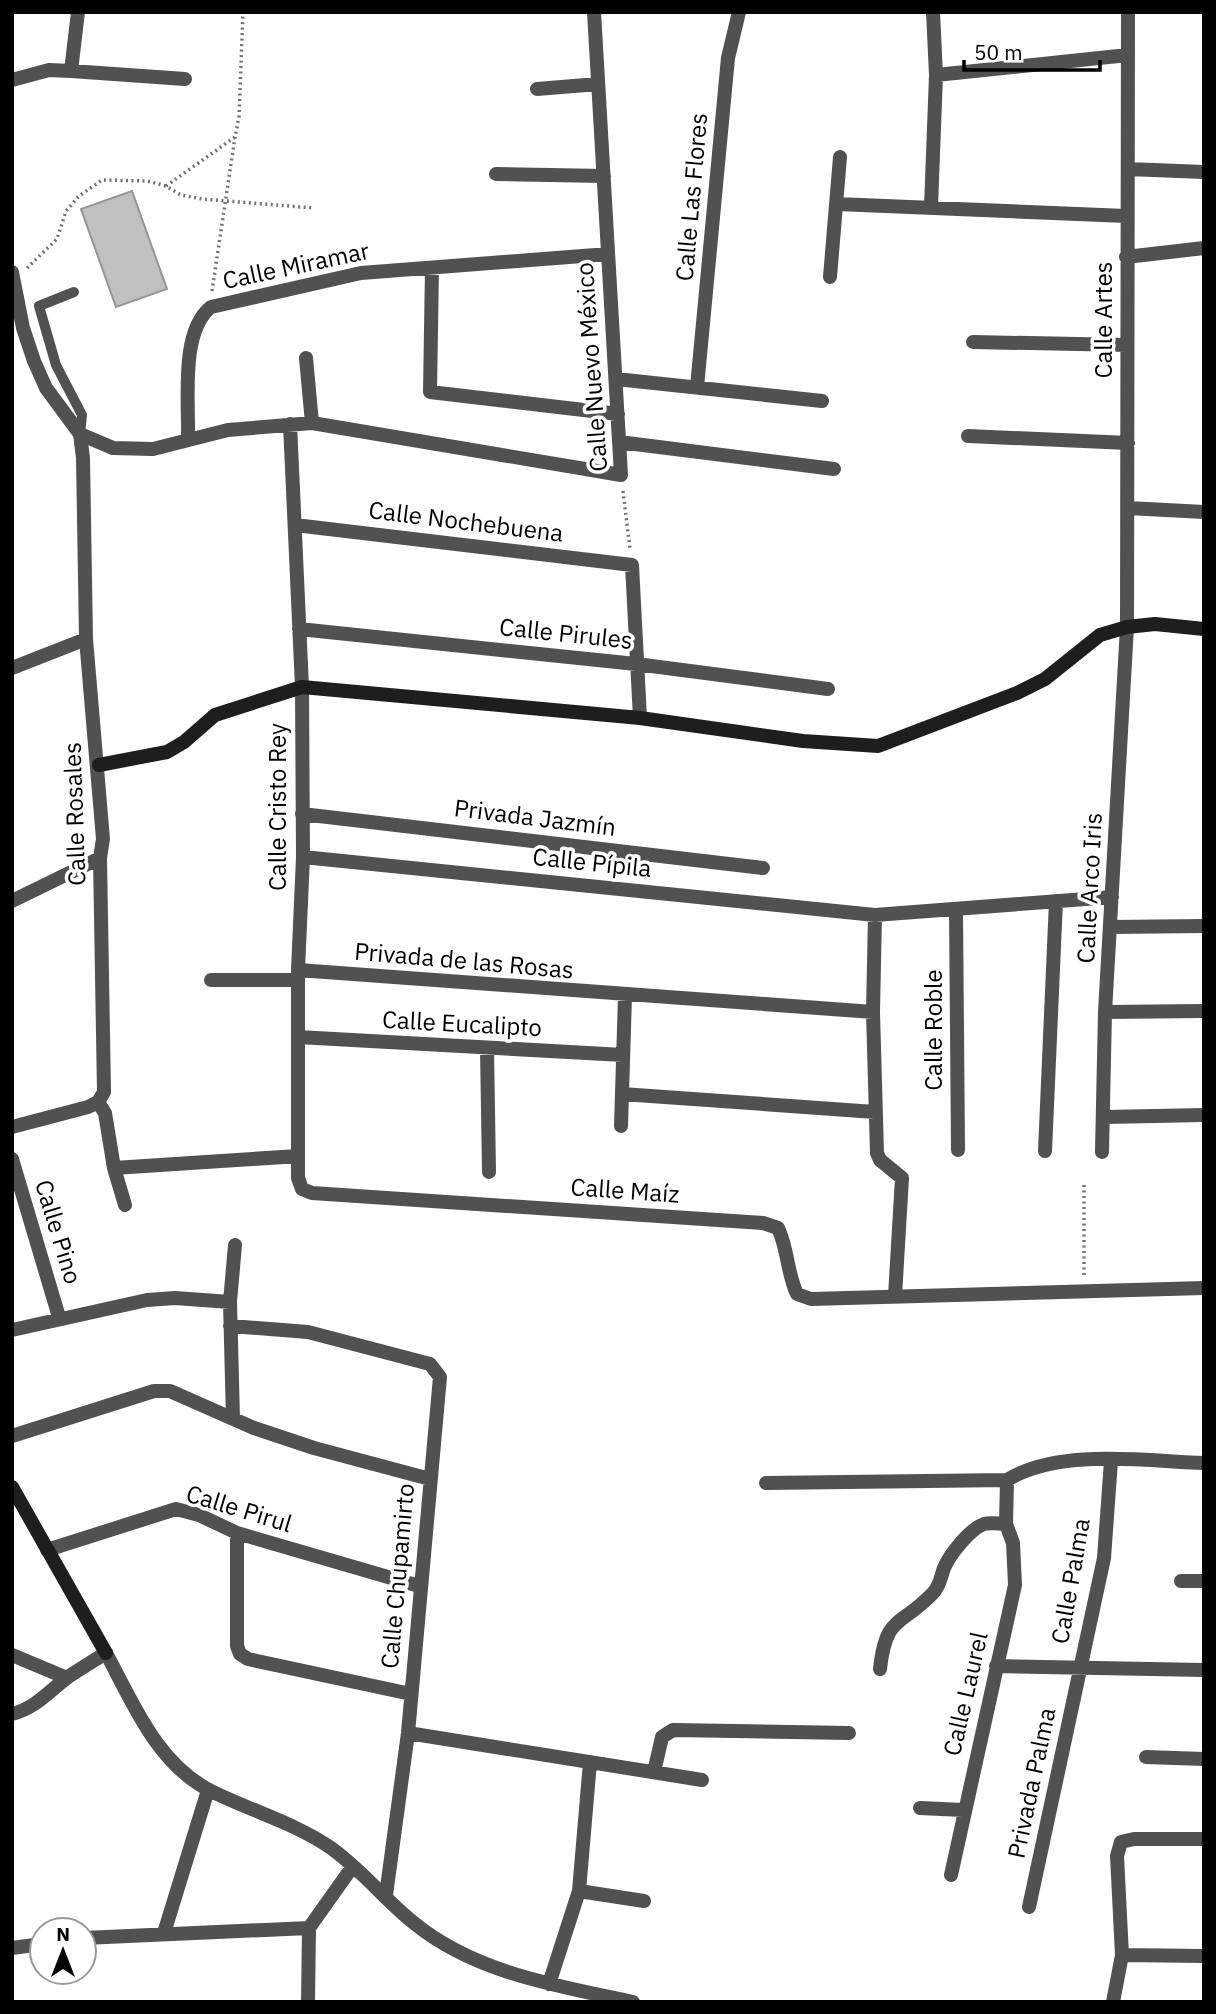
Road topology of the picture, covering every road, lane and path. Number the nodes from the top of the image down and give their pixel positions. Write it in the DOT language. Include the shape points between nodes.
graph roads {
  1 [pos="78,12"];
  2 [pos="243,12"];
  3 [pos="594,12"];
  4 [pos="739,12"];
  5 [pos="933,12"];
  6 [pos="1128,12"];
  7 [pos="1128,55"];
  8 [pos="71,71"];
  9 [pos="936,75"];
  10 [pos="185,79"];
  11 [pos="12,80"];
  12 [pos="598,84"];
  13 [pos="537,89"];
  14 [pos="235,137"];
  15 [pos="840,157"];
  16 [pos="1128,169"];
  17 [pos="1204,172"];
  18 [pos="496,174"];
  19 [pos="604,176"];
  20 [pos="166,186"];
  21 [pos="225,201"];
  22 [pos="837,204"];
  23 [pos="931,207"];
  24 [pos="314,208"];
  25 [pos="1126,216"];
  26 [pos="1204,248"];
  27 [pos="608,254"];
  28 [pos="1126,257"];
  29 [pos="432,268"];
  30 [pos="13,276"];
  31 [pos="830,276"];
  32 [pos="74,292"];
  33 [pos="211,307"];
  34 [pos="18,330"];
  35 [pos="973,342"];
  36 [pos="1127,345"];
  37 [pos="306,358"];
  38 [pos="616,379"];
  39 [pos="697,387"];
  40 [pos="822,401"];
  41 [pos="618,414"];
  42 [pos="289,424"];
  43 [pos="312,424"];
  44 [pos="80,434"];
  45 [pos="968,436"];
  46 [pos="188,439"];
  47 [pos="620,442"];
  48 [pos="1128,443"];
  49 [pos="834,469"];
  50 [pos="621,475"];
  51 [pos="1128,508"];
  52 [pos="1204,512"];
  53 [pos="295,525"];
  54 [pos="632,565"];
  55 [pos="1127,627"];
  56 [pos="299,628"];
  57 [pos="1204,629"];
  58 [pos="86,639"];
  59 [pos="636,664"];
  60 [pos="12,668"];
  61 [pos="302,687"];
  62 [pos="828,689"];
  63 [pos="640,718"];
  64 [pos="99,765"];
  65 [pos="302,814"];
  66 [pos="303,856"];
  67 [pos="100,858"];
  68 [pos="763,868"];
  69 [pos="1112,897"];
  70 [pos="12,901"];
  71 [pos="1056,901"];
  72 [pos="956,910"];
  73 [pos="875,915"];
  74 [pos="1204,926"];
  75 [pos="1110,927"];
  76 [pos="298,975"];
  77 [pos="211,980"];
  78 [pos="625,996"];
  79 [pos="1204,1011"];
  80 [pos="873,1012"];
  81 [pos="1105,1012"];
  82 [pos="298,1037"];
  83 [pos="487,1048"];
  84 [pos="623,1055"];
  85 [pos="622,1094"];
  86 [pos="98,1102"];
  87 [pos="875,1112"];
  88 [pos="1204,1115"];
  89 [pos="1104,1116"];
  90 [pos="621,1126"];
  91 [pos="12,1128"];
  92 [pos="958,1150"];
  93 [pos="1045,1151"];
  94 [pos="1102,1152"];
  95 [pos="298,1156"];
  96 [pos="12,1159"];
  97 [pos="114,1168"];
  98 [pos="489,1172"];
  99 [pos="1084,1184"];
  100 [pos="302,1189"];
  101 [pos="125,1205"];
  102 [pos="235,1245"];
  103 [pos="1204,1288"];
  104 [pos="1084,1291"];
  105 [pos="895,1296"];
  106 [pos="230,1302"];
  107 [pos="59,1317"];
  108 [pos="230,1326"];
  109 [pos="12,1330"];
  110 [pos="233,1419"];
  111 [pos="12,1436"];
  112 [pos="1111,1461"];
  113 [pos="1204,1463"];
  114 [pos="430,1479"];
  115 [pos="1007,1480"];
  116 [pos="766,1483"];
  117 [pos="12,1487"];
  118 [pos="1006,1524"];
  119 [pos="237,1533"];
  120 [pos="47,1550"];
  121 [pos="1181,1581"];
  122 [pos="1204,1581"];
  123 [pos="419,1586"];
  124 [pos="106,1653"];
  125 [pos="12,1655"];
  126 [pos="996,1666"];
  127 [pos="1079,1668"];
  128 [pos="880,1669"];
  129 [pos="1204,1670"];
  130 [pos="68,1678"];
  131 [pos="411,1694"];
  132 [pos="12,1714"];
  133 [pos="408,1733"];
  134 [pos="849,1733"];
  135 [pos="1146,1757"];
  136 [pos="1204,1759"];
  137 [pos="590,1762"];
  138 [pos="654,1772"];
  139 [pos="702,1780"];
  140 [pos="208,1790"];
  141 [pos="920,1808"];
  142 [pos="963,1810"];
  143 [pos="1204,1839"];
  144 [pos="353,1866"];
  145 [pos="951,1875"];
  146 [pos="579,1891"];
  147 [pos="386,1895"];
  148 [pos="644,1901"];
  149 [pos="1029,1907"];
  150 [pos="309,1928"];
  151 [pos="164,1933"];
  152 [pos="98,1937"];
  153 [pos="1122,1955"];
  154 [pos="1204,1956"];
  155 [pos="549,1984"];
  156 [pos="309,2002"];
  157 [pos="633,2002"];
  158 [pos="1113,2002"];
  1 -- 8 [label="street"];
  2 -- 14 [label="path"];
  3 -- 12 [label="street, Calle Nuevo México"];
  4 -- 39 [label="street, Calle Las Flores" via="729,58"];
  5 -- 9 [label="street"];
  6 -- 7 [label="street, Calle Artes"];
  7 -- 9 [label="street"];
  7 -- 16 [label="street, Calle Artes"];
  8 -- 10 [label="street"];
  8 -- 11 [label="street" via="49,70"];
  9 -- 23 [label="street"];
  12 -- 13 [label="street"];
  12 -- 19 [label="street, Calle Nuevo México"];
  14 -- 20 [label="path"];
  14 -- 21 [label="path"];
  15 -- 22 [label="street"];
  16 -- 17 [label="street"];
  16 -- 25 [label="street, Calle Artes"];
  18 -- 19 [label="street"];
  19 -- 27 [label="street, Calle Nuevo México"];
  20 -- 21 [label="path" via="181,195"];
  20 -- 30 [label="path" via="102,180 66,211 57,239"];
  21 -- 24 [label="path"];
  21 -- 33 [label="path"];
  22 -- 23 [label="street"];
  22 -- 31 [label="street"];
  23 -- 25 [label="street"];
  25 -- 28 [label="street, Calle Artes"];
  26 -- 28 [label="street"];
  27 -- 29 [label="street, Calle Miramar"];
  27 -- 38 [label="street, Calle Nuevo México"];
  28 -- 36 [label="street, Calle Artes"];
  29 -- 33 [label="street, Calle Miramar" via="361,273"];
  29 -- 41 [label="street" via="430,392"];
  30 -- 34 [label="street"];
  32 -- 44 [label="lane" via="39,306 56,365 82,415"];
  33 -- 46 [label="street" via="200,316 191,341"];
  34 -- 44 [label="street" via="46,388"];
  35 -- 36 [label="street"];
  36 -- 48 [label="street, Calle Artes"];
  37 -- 43 [label="street"];
  38 -- 39 [label="street"];
  38 -- 41 [label="street, Calle Nuevo México"];
  39 -- 40 [label="street"];
  41 -- 47 [label="street, Calle Nuevo México"];
  42 -- 43 [label="street"];
  42 -- 46 [label="street"];
  42 -- 53 [label="street, Calle Cristo Rey"];
  43 -- 50 [label="street"];
  44 -- 46 [label="street" via="113,448 153,450"];
  44 -- 58 [label="street, Calle Rosales"];
  45 -- 48 [label="street"];
  47 -- 49 [label="street"];
  47 -- 50 [label="street, Calle Nuevo México"];
  48 -- 51 [label="street, Calle Artes"];
  50 -- 54 [label="path, Calle Nuevo México"];
  51 -- 52 [label="street"];
  51 -- 55 [label="street, Calle Artes"];
  53 -- 54 [label="street, Calle Nochebuena"];
  53 -- 56 [label="street, Calle Cristo Rey"];
  54 -- 59 [label="street"];
  55 -- 57 [label="street" via="1155,624"];
  55 -- 63 [label="street" via="1100,635 1045,679 1017,693 878,746 803,741"];
  55 -- 69 [label="street, Calle Arco Iris"];
  56 -- 59 [label="street, Calle Pirules"];
  56 -- 61 [label="street, Calle Cristo Rey"];
  58 -- 60 [label="street"];
  58 -- 64 [label="street, Calle Rosales"];
  59 -- 62 [label="street, Calle Pirules"];
  59 -- 63 [label="street"];
  61 -- 63 [label="street"];
  61 -- 64 [label="street" via="215,715 167,752"];
  61 -- 65 [label="street, Calle Cristo Rey"];
  64 -- 67 [label="street, Calle Rosales"];
  65 -- 66 [label="street, Calle Cristo Rey"];
  65 -- 68 [label="street, Privada Jazmín"];
  66 -- 73 [label="street, Calle Pípila"];
  66 -- 76 [label="street, Calle Cristo Rey"];
  67 -- 70 [label="street"];
  67 -- 86 [label="street, Calle Rosales" via="104,1092"];
  69 -- 71 [label="street"];
  69 -- 75 [label="street, Calle Arco Iris"];
  71 -- 72 [label="street"];
  71 -- 93 [label="street"];
  72 -- 73 [label="street"];
  72 -- 92 [label="street, Calle Roble"];
  73 -- 80 [label="street"];
  74 -- 75 [label="street"];
  75 -- 81 [label="street, Calle Arco Iris"];
  76 -- 77 [label="street, Privada de las Rosas"];
  76 -- 78 [label="street, Privada de las Rosas"];
  76 -- 82 [label="street, Calle Cristo Rey"];
  78 -- 80 [label="street"];
  78 -- 84 [label="street"];
  79 -- 81 [label="street"];
  80 -- 87 [label="street"];
  81 -- 89 [label="street, Calle Arco Iris"];
  82 -- 83 [label="street, Calle Eucalipto"];
  82 -- 95 [label="street, Calle Cristo Rey"];
  83 -- 84 [label="street, Calle Eucalipto"];
  83 -- 98 [label="street"];
  84 -- 85 [label="street"];
  85 -- 87 [label="street"];
  85 -- 90 [label="street"];
  86 -- 91 [label="street"];
  86 -- 97 [label="street" via="105,1113"];
  87 -- 105 [label="street" via="878,1157 902,1178"];
  88 -- 89 [label="street"];
  89 -- 94 [label="street, Calle Arco Iris"];
  95 -- 97 [label="street"];
  95 -- 100 [label="street, Calle Cristo Rey"];
  96 -- 107 [label="street, Calle Pino"];
  97 -- 101 [label="street"];
  99 -- 104 [label="path"];
  100 -- 105 [label="street, Calle Maíz" via="764,1223 778,1228 797,1294 811,1299"];
  102 -- 106 [label="street"];
  103 -- 104 [label="street"];
  104 -- 105 [label="street"];
  106 -- 107 [label="street" via="147,1300"];
  106 -- 108 [label="street"];
  107 -- 109 [label="street"];
  108 -- 110 [label="street"];
  108 -- 114 [label="street, Calle Chupamirto" via="308,1332 430,1364 441,1383"];
  110 -- 111 [label="street" via="170,1391 154,1391"];
  110 -- 114 [label="street" via="314,1448"];
  112 -- 113 [label="street"];
  112 -- 115 [label="street" via="1048,1462"];
  112 -- 127 [label="street, Calle Palma" via="1104,1558"];
  114 -- 123 [label="street, Calle Chupamirto"];
  115 -- 116 [label="street"];
  115 -- 118 [label="street, Calle Laurel"];
  117 -- 120 [label="street"];
  118 -- 126 [label="street, Calle Laurel" via="1013,1543 1014,1585"];
  118 -- 128 [label="street" via="979,1526 960,1545 945,1566 936,1591 898,1620 883,1639"];
  119 -- 120 [label="street, Calle Pirul" via="176,1509"];
  119 -- 123 [label="street, Calle Pirul"];
  119 -- 131 [label="street, Calle Chupamirto" via="240,1654"];
  120 -- 124 [label="street"];
  121 -- 122 [label="street"];
  123 -- 131 [label="street, Calle Chupamirto"];
  124 -- 130 [label="street"];
  124 -- 140 [label="street" via="152,1740"];
  125 -- 130 [label="street"];
  126 -- 127 [label="street"];
  126 -- 142 [label="street, Calle Laurel"];
  127 -- 129 [label="street"];
  127 -- 149 [label="street, Privada Palma"];
  130 -- 132 [label="street" via="45,1698"];
  131 -- 133 [label="street"];
  133 -- 137 [label="street"];
  133 -- 147 [label="street"];
  134 -- 138 [label="street" via="673,1730 662,1737"];
  135 -- 136 [label="street"];
  137 -- 138 [label="street"];
  137 -- 146 [label="street"];
  138 -- 139 [label="street"];
  140 -- 144 [label="street" via="329,1847"];
  140 -- 151 [label="street"];
  141 -- 142 [label="street"];
  142 -- 145 [label="street, Calle Laurel"];
  143 -- 153 [label="street" via="1121,1842 1117,1856"];
  144 -- 147 [label="street"];
  144 -- 150 [label="street"];
  146 -- 148 [label="street"];
  146 -- 155 [label="street"];
  147 -- 155 [label="street" via="414,1923 453,1949"];
  150 -- 151 [label="street"];
  150 -- 156 [label="street"];
  151 -- 152 [label="street"];
  153 -- 154 [label="street"];
  153 -- 158 [label="street"];
  155 -- 157 [label="street"];
}
